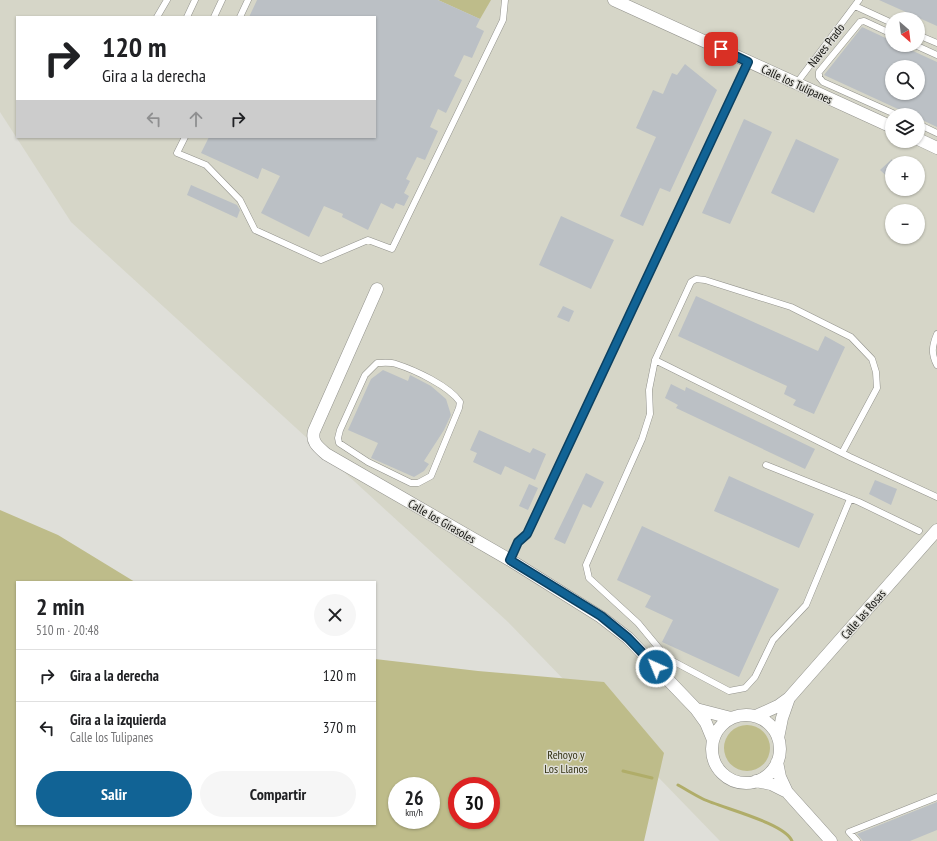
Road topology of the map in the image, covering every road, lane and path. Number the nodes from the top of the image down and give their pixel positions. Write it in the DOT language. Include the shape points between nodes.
graph roads {
  1 [pos="167,0"];
  2 [pos="195,0"];
  3 [pos="222,0"];
  4 [pos="248,0"];
  5 [pos="505,0"];
  6 [pos="614,0"];
  7 [pos="859,0"];
  8 [pos="855,6"];
  9 [pos="158,16"];
  10 [pos="187,16"];
  11 [pos="214,16"];
  12 [pos="240,16"];
  13 [pos="877,16"];
  14 [pos="885,20"];
  15 [pos="875,26"];
  16 [pos="885,31"];
  17 [pos="925,38"];
  18 [pos="937,43"];
  19 [pos="925,50"];
  20 [pos="937,55"];
  21 [pos="748,62"];
  22 [pos="796,84"];
  23 [pos="885,110"];
  24 [pos="885,124"];
  25 [pos="925,127"];
  26 [pos="937,133"];
  27 [pos="184,138"];
  28 [pos="925,142"];
  29 [pos="937,148"];
  30 [pos="378,289"];
  31 [pos="937,334"];
  32 [pos="655,360"];
  33 [pos="937,365"];
  34 [pos="342,450"];
  35 [pos="842,453"];
  36 [pos="766,465"];
  37 [pos="937,497"];
  38 [pos="850,499"];
  39 [pos="937,530"];
  40 [pos="919,531"];
  41 [pos="510,560"];
  42 [pos="789,698"];
  43 [pos="696,709"];
  44 [pos="756,716"];
  45 [pos="731,718"];
  46 [pos="778,738"];
  47 [pos="713,740"];
  48 [pos="777,762"];
  49 [pos="756,781"];
  50 [pos="787,792"];
  51 [pos="937,797"];
  52 [pos="831,841"];
  53 [pos="857,841"];
  1 -- 9 [label="lane"];
  2 -- 10 [label="lane"];
  3 -- 11 [label="lane"];
  4 -- 12 [label="lane"];
  5 -- 27 [label="lane" via="503,20 392,249 368,240 321,260 255,230 240,200 206,166 177,153"];
  6 -- 21 [label="street, Calle los Tulipanes"];
  7 -- 8 [label="lane, Naves Prado"];
  8 -- 13 [label="lane"];
  8 -- 22 [label="lane, Naves Prado"];
  13 -- 14 [label="lane"];
  13 -- 15 [label="lane"];
  15 -- 16 [label="lane"];
  15 -- 23 [label="lane" via="864,21 858,23 819,72 819,77 823,82"];
  17 -- 18 [label="lane"];
  19 -- 20 [label="lane"];
  21 -- 22 [label="street, Calle los Tulipanes"];
  21 -- 41 [label="lane" via="527,534 518,542"];
  22 -- 24 [label="street, Calle los Tulipanes"];
  25 -- 26 [label="lane"];
  28 -- 29 [label="street"];
  30 -- 41 [label="street, Calle los Girasoles" via="314,431 316,445 341,463"];
  31 -- 33 [label="lane" via="932,345"];
  32 -- 35 [label="lane"];
  32 -- 35 [label="lane" via="691,282 696,279 791,307 851,337 872,359 877,388"];
  32 -- 38 [label="lane" via="649,390 650,414 642,439 586,565 589,578 638,623 667,658 729,691 745,688 755,677 773,640 806,605"];
  34 -- 34 [label="lane" via="338,438 340,430 366,375 377,363 395,364 441,384 455,394 460,402 431,476 425,480 411,483"];
  35 -- 37 [label="lane"];
  36 -- 38 [label="lane"];
  38 -- 40 [label="lane"];
  39 -- 42 [label="street, Calle las Rosas"];
  41 -- 43 [label="street, Calle los Girasoles" via="615,626"];
  42 -- 44 [label="street, Calle las Rosas"];
  42 -- 46 [label="street, Calle las Rosas"];
  43 -- 45 [label="street"];
  43 -- 47 [label="street, Calle los Girasoles" via="706,723"];
  44 -- 45 [label="street"];
  44 -- 46 [label="street" via="773,728"];
  45 -- 47 [label="street" via="723,723"];
  46 -- 48 [label="street"];
  47 -- 49 [label="street" via="713,758 725,776 734,781"];
  48 -- 49 [label="street" via="768,774"];
  48 -- 50 [label="street"];
  49 -- 50 [label="street" via="771,784"];
  50 -- 52 [label="street"];
  51 -- 53 [label="lane" via="849,832"];
}
